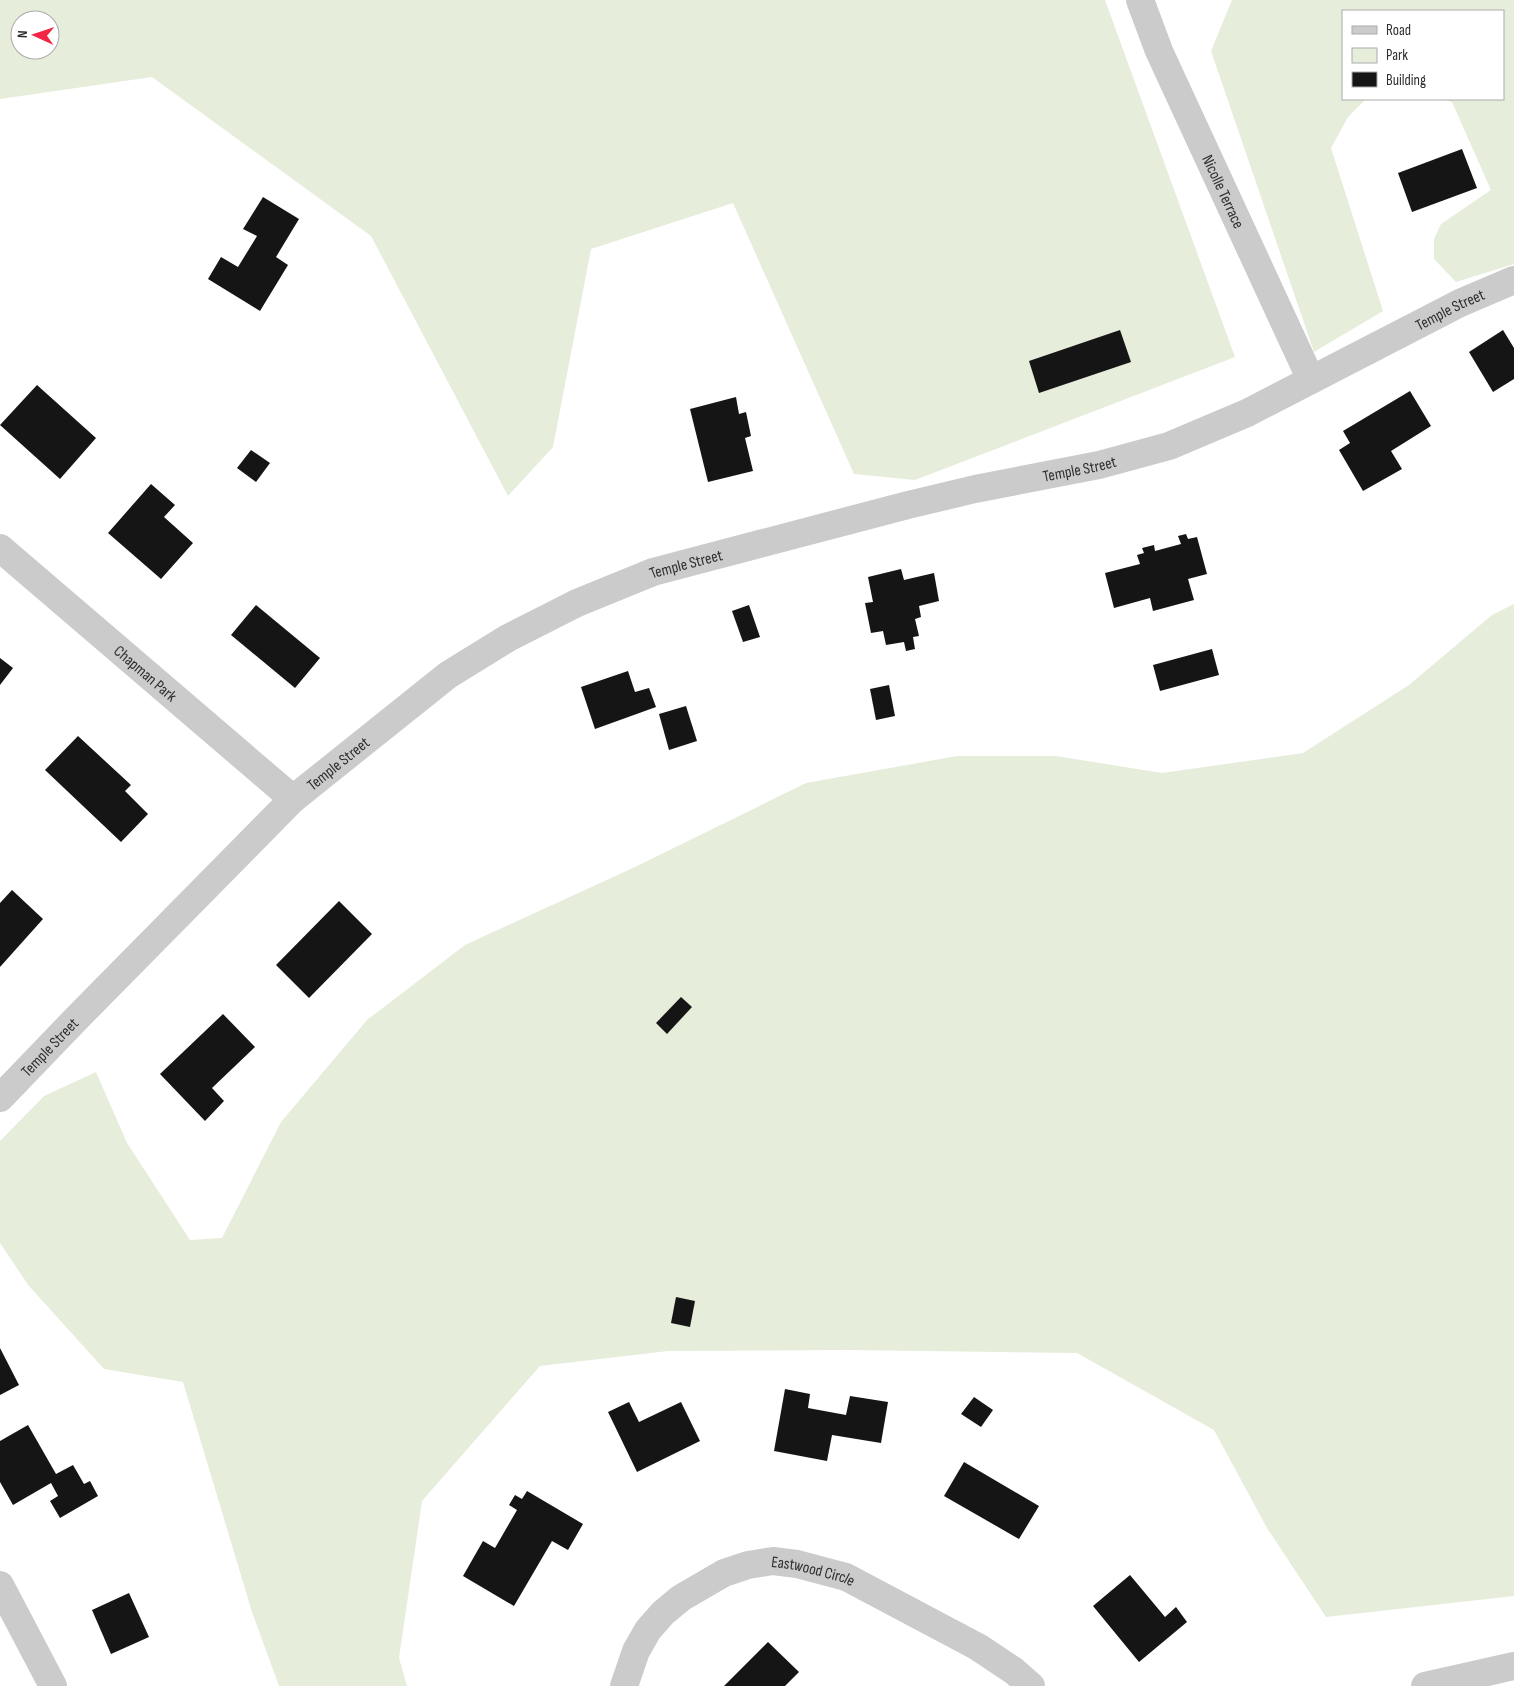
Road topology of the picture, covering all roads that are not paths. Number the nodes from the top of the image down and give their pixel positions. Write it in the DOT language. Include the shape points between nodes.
graph roads {
  1 [pos="1140,0"];
  2 [pos="1514,280"];
  3 [pos="1311,380"];
  4 [pos="0,548"];
  5 [pos="293,799"];
  6 [pos="0,1098"];
  7 [pos="0,1585"];
  8 [pos="1514,1666"];
  9 [pos="53,1686"];
  10 [pos="624,1686"];
  11 [pos="1031,1686"];
  12 [pos="1426,1686"];
  1 -- 3 [label="street, Nicolle Terrace" via="1159,51"];
  2 -- 3 [label="street, Temple Street" via="1460,302"];
  3 -- 5 [label="street, Temple Street" via="1247,413 1146,454 908,505 653,572 615,586 508,638 448,675"];
  4 -- 5 [label="street, Chapman Park"];
  5 -- 6 [label="street, Temple Street"];
  7 -- 9 [label="street"];
  8 -- 12 [label="street"];
  10 -- 11 [label="street, Eastwood Circle" via="636,1651 663,1613 681,1598 724,1573 773,1561 846,1577 978,1647 1014,1670"];
}
